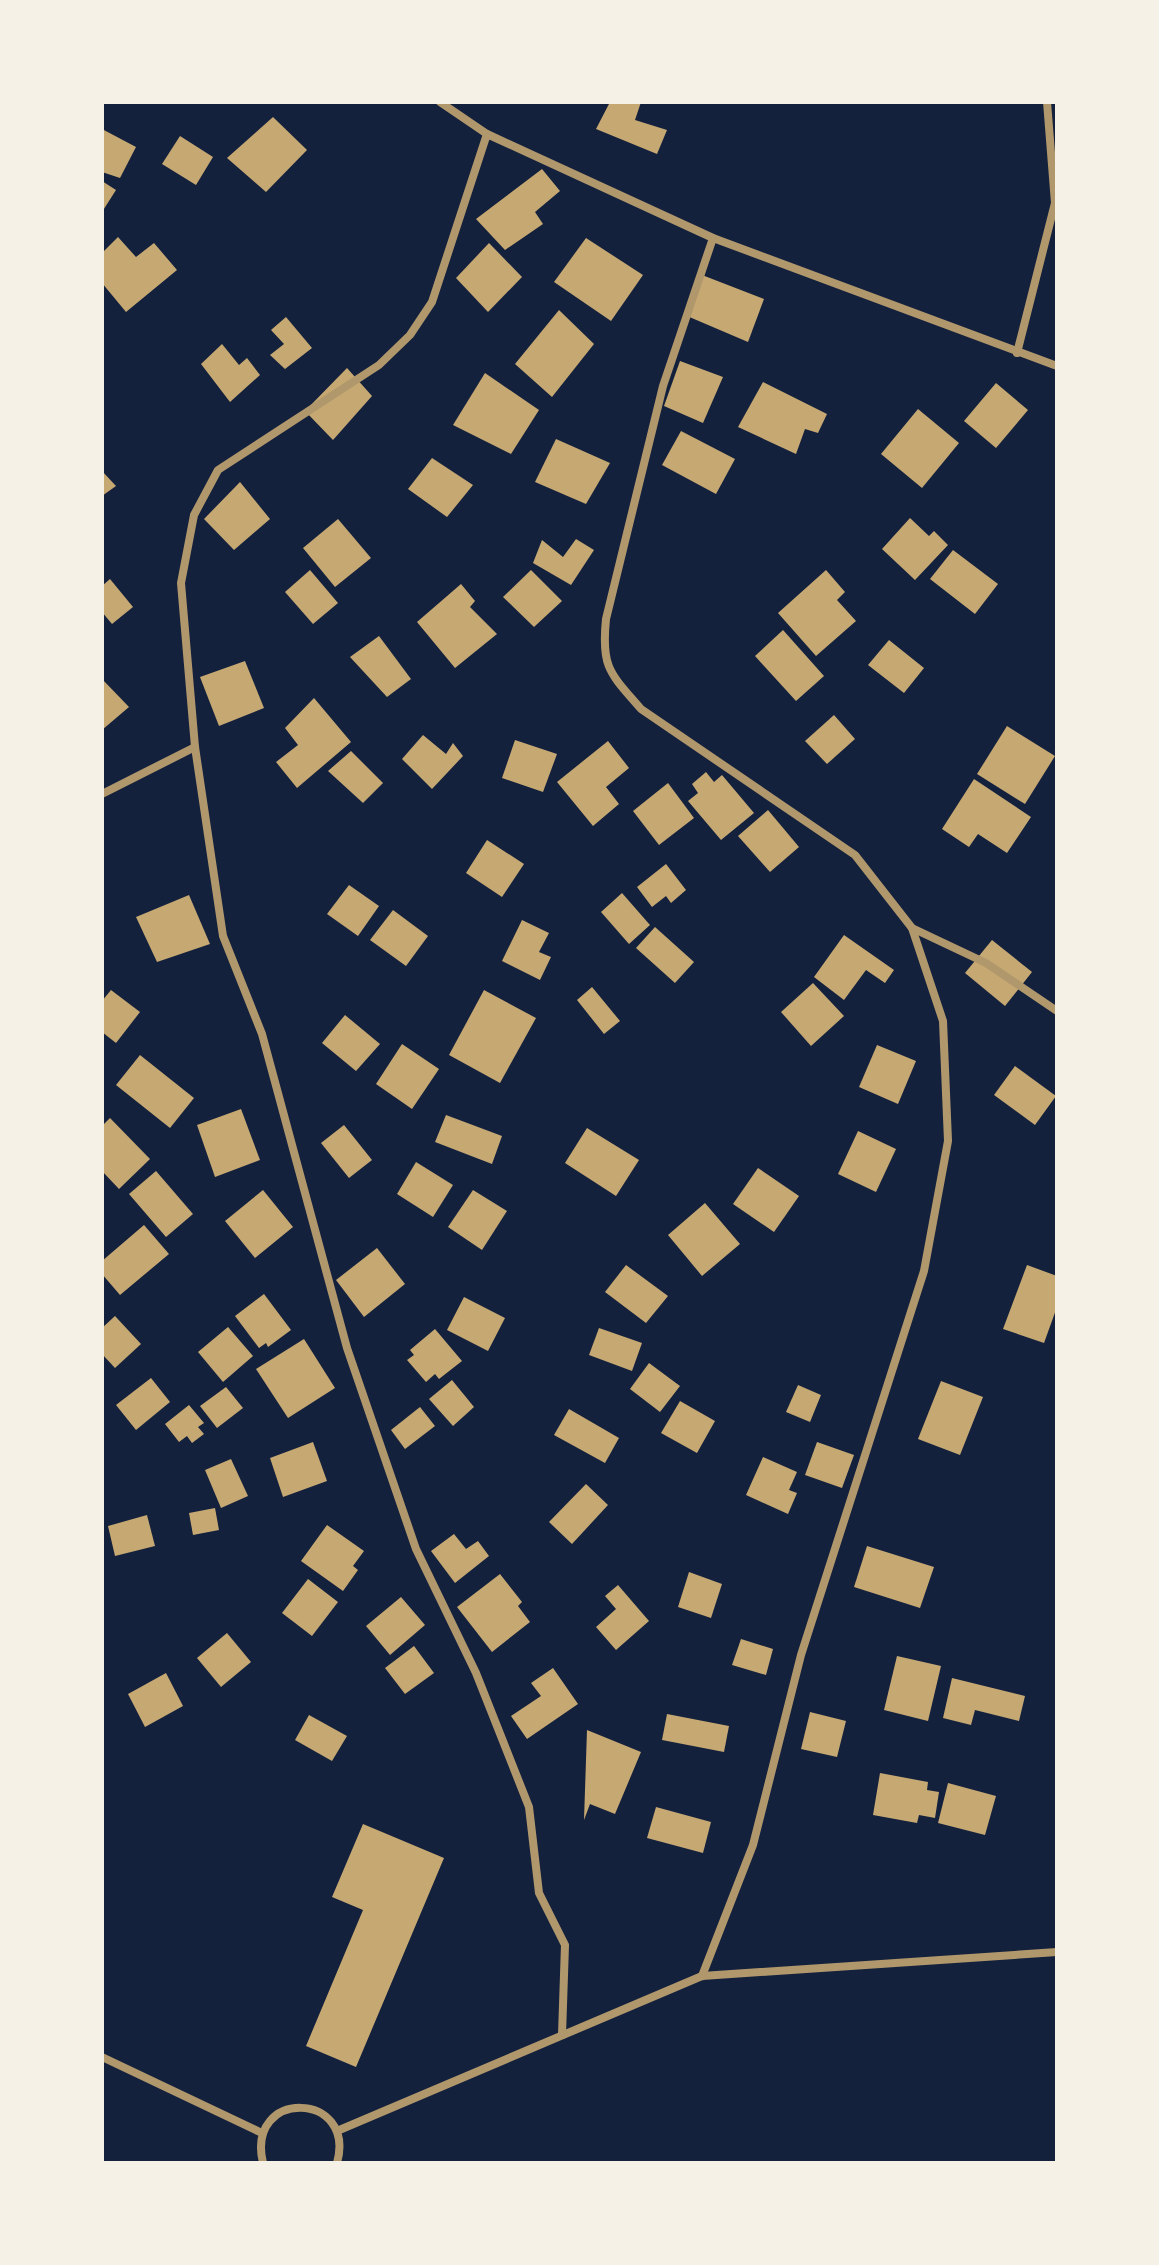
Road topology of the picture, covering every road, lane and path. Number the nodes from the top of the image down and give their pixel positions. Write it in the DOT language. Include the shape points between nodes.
graph roads {
  1 [pos="440,102"];
  2 [pos="1047,102"];
  3 [pos="487,134"];
  4 [pos="1056,203"];
  5 [pos="713,238"];
  6 [pos="1017,353"];
  7 [pos="1057,366"];
  8 [pos="195,747"];
  9 [pos="102,794"];
  10 [pos="912,928"];
  11 [pos="1057,1011"];
  12 [pos="1057,1952"];
  13 [pos="702,1976"];
  14 [pos="562,2035"];
  15 [pos="102,2057"];
  16 [pos="337,2131"];
  17 [pos="262,2133"];
  18 [pos="263,2163"];
  19 [pos="337,2163"];
  1 -- 3 [label="street"];
  2 -- 4 [label="street"];
  3 -- 5 [label="street"];
  3 -- 8 [label="street" via="432,302 410,335 379,365 218,470 194,515 181,583"];
  4 -- 6 [label="street"];
  5 -- 6 [label="street"];
  5 -- 10 [label="street" via="663,386 602,654 614,678 641,709 855,855"];
  6 -- 7 [label="street"];
  8 -- 9 [label="street"];
  8 -- 14 [label="street" via="223,936 262,1034 347,1348 416,1549 476,1673 529,1807 539,1893 565,1945"];
  10 -- 11 [label="street" via="986,963"];
  10 -- 13 [label="street" via="943,1021 948,1141 924,1271 801,1655 753,1845"];
  12 -- 13 [label="street"];
  13 -- 14 [label="street"];
  14 -- 16 [label="street"];
  15 -- 17 [label="street"];
  16 -- 17 [label="street" via="314,2109 299,2107 283,2110"];
  16 -- 19 [label="street"];
  17 -- 18 [label="street"];
}
